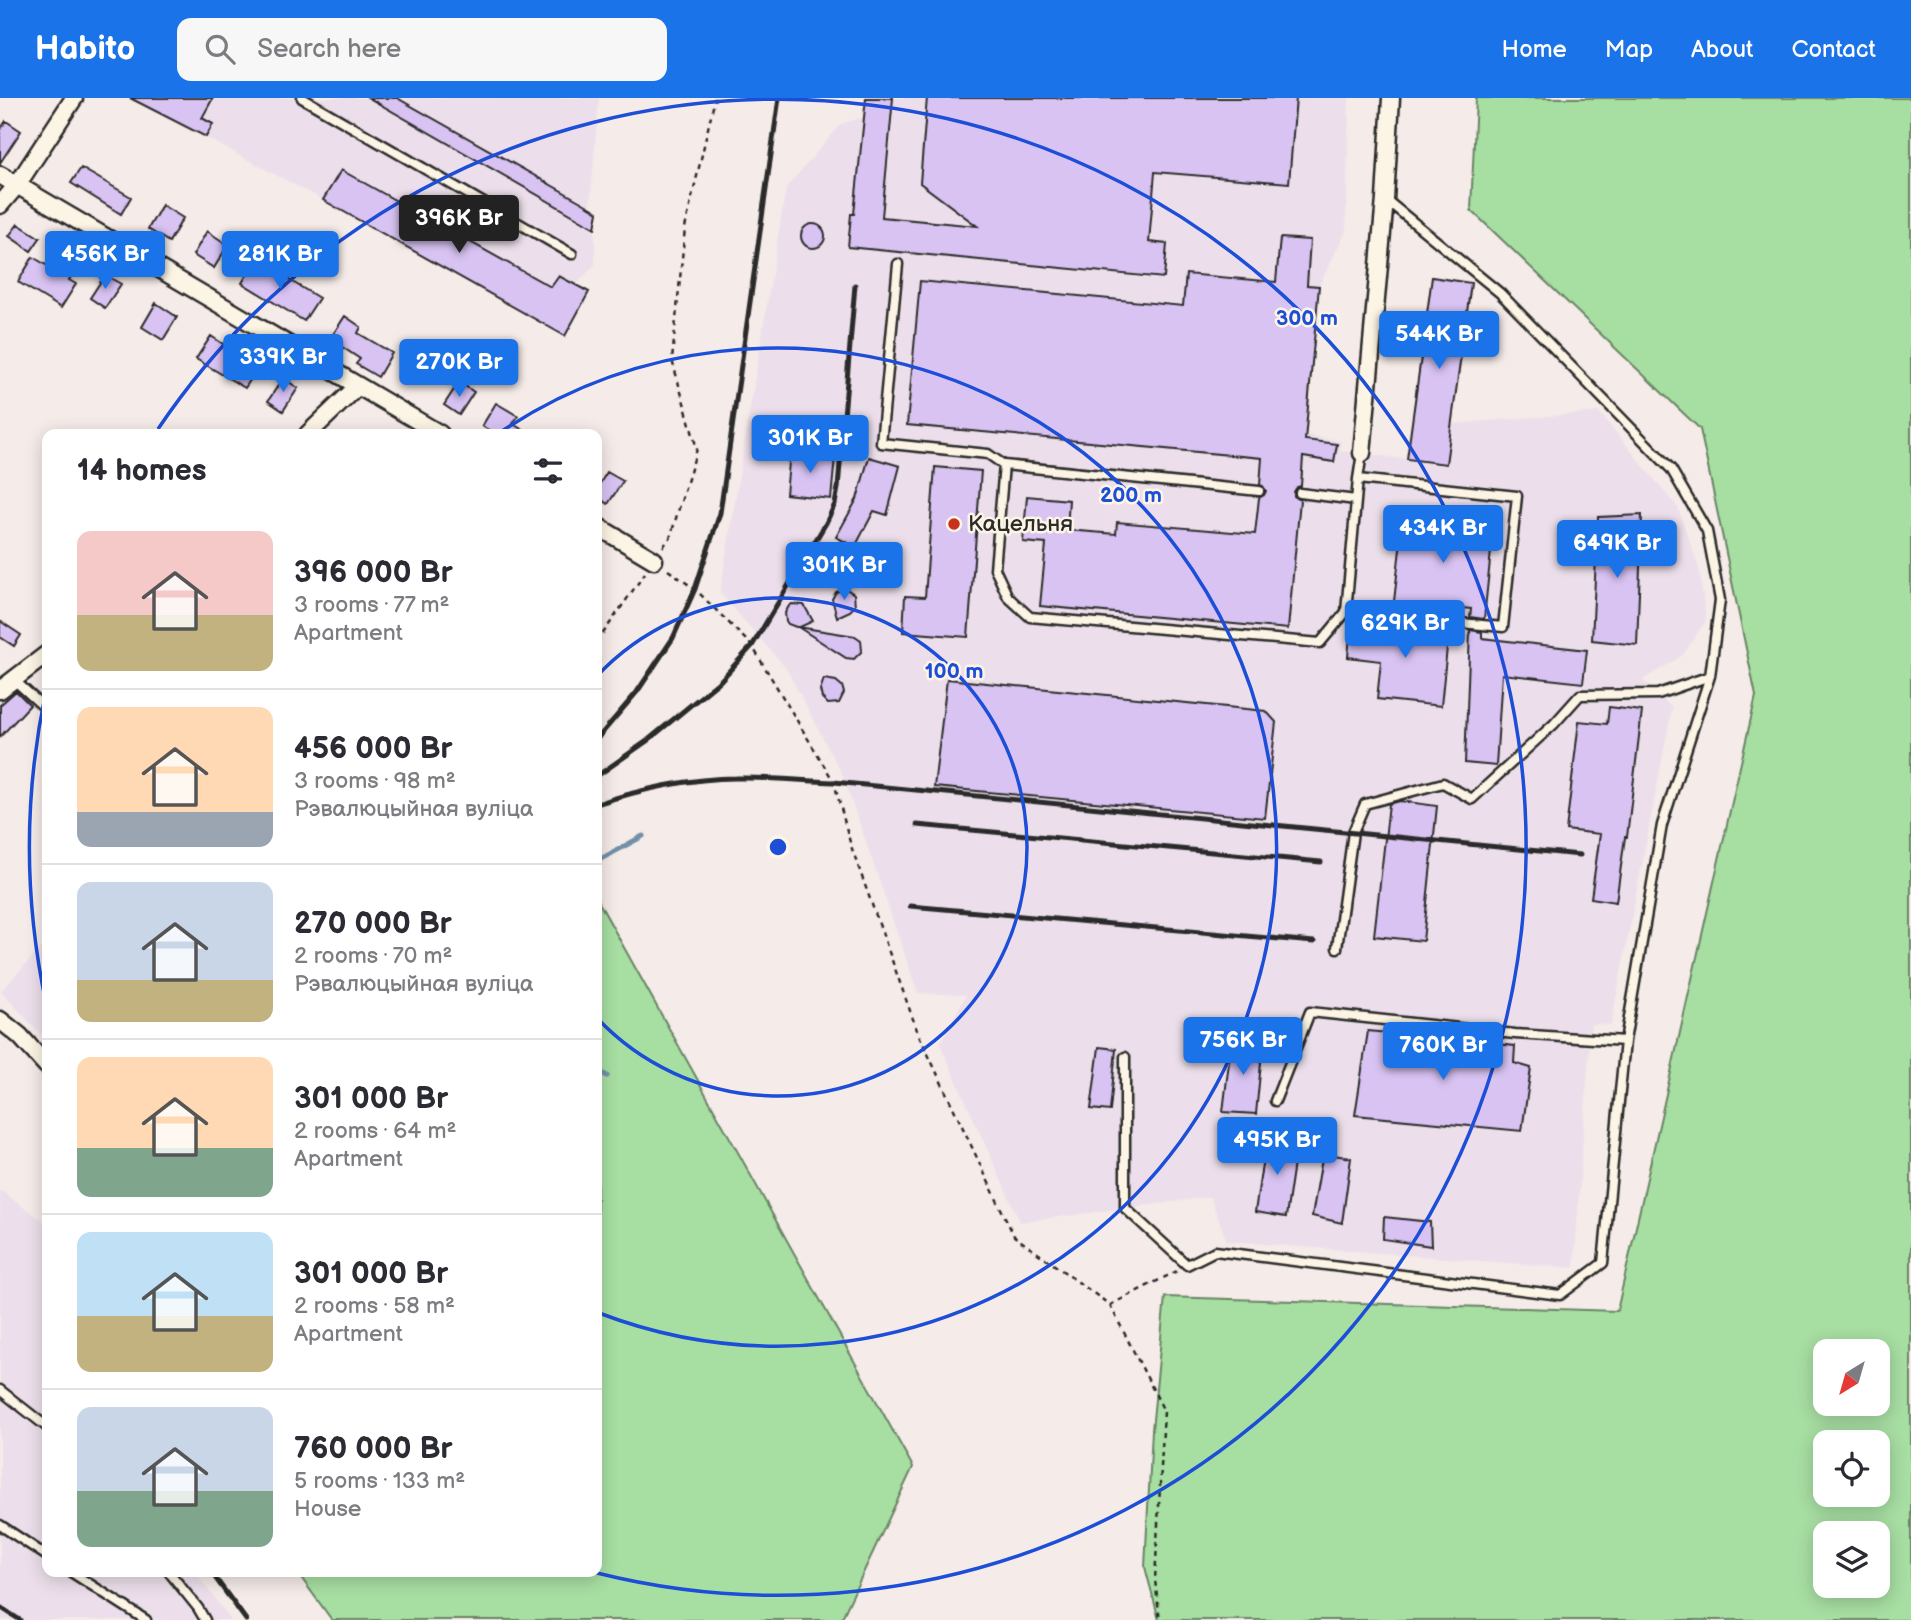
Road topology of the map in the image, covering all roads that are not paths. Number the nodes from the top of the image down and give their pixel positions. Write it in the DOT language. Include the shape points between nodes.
graph roads {
  1 [pos="74,98"];
  2 [pos="302,98"];
  3 [pos="1391,98"];
  4 [pos="0,175"];
  5 [pos="17,185"];
  6 [pos="1385,199"];
  7 [pos="0,205"];
  8 [pos="572,254"];
  9 [pos="898,264"];
  10 [pos="358,386"];
  11 [pos="313,429"];
  12 [pos="431,429"];
  13 [pos="1362,453"];
  14 [pos="1004,465"];
  15 [pos="1358,479"];
  16 [pos="1259,491"];
  17 [pos="1300,494"];
  18 [pos="1356,500"];
  19 [pos="602,529"];
  20 [pos="654,560"];
  21 [pos="1346,612"];
  22 [pos="42,658"];
  23 [pos="1710,676"];
  24 [pos="13,679"];
  25 [pos="0,690"];
  26 [pos="42,705"];
  27 [pos="1337,948"];
  28 [pos="0,1020"];
  29 [pos="1625,1041"];
  30 [pos="1125,1057"];
  31 [pos="42,1060"];
  32 [pos="1275,1101"];
  33 [pos="0,1390"];
  34 [pos="42,1423"];
  35 [pos="0,1525"];
  36 [pos="42,1553"];
  37 [pos="79,1577"];
  38 [pos="173,1577"];
  39 [pos="146,1620"];
  40 [pos="205,1620"];
  1 -- 5 [label="street"];
  2 -- 8 [label="lane"];
  3 -- 6 [label="street"];
  4 -- 5 [label="street"];
  5 -- 7 [label="street"];
  5 -- 10 [label="street"];
  6 -- 13 [label="street"];
  6 -- 23 [label="lane" via="1500,293 1671,469 1707,531 1720,600"];
  9 -- 14 [label="lane" via="881,443 988,454"];
  10 -- 11 [label="street"];
  10 -- 12 [label="street"];
  13 -- 15 [label="lane"];
  14 -- 16 [label="lane"];
  14 -- 21 [label="lane" via="995,569 1008,597 1030,617 1320,643"];
  15 -- 18 [label="lane"];
  15 -- 21 [label="lane" via="1517,496 1503,627"];
  17 -- 18 [label="lane"];
  18 -- 21 [label="lane"];
  19 -- 20 [label="street"];
  22 -- 24 [label="street"];
  23 -- 27 [label="lane" via="1658,694 1580,695 1472,799 1443,783 1365,804 1353,832"];
  23 -- 29 [label="lane" via="1662,825"];
  24 -- 25 [label="street"];
  24 -- 26 [label="lane"];
  28 -- 31 [label="street"];
  29 -- 30 [label="lane" via="1603,1263 1560,1295 1215,1251 1187,1265 1125,1208"];
  29 -- 32 [label="lane" via="1310,1012"];
  33 -- 34 [label="lane"];
  35 -- 36 [label="lane"];
  37 -- 39 [label="lane"];
  38 -- 40 [label="lane"];
}
